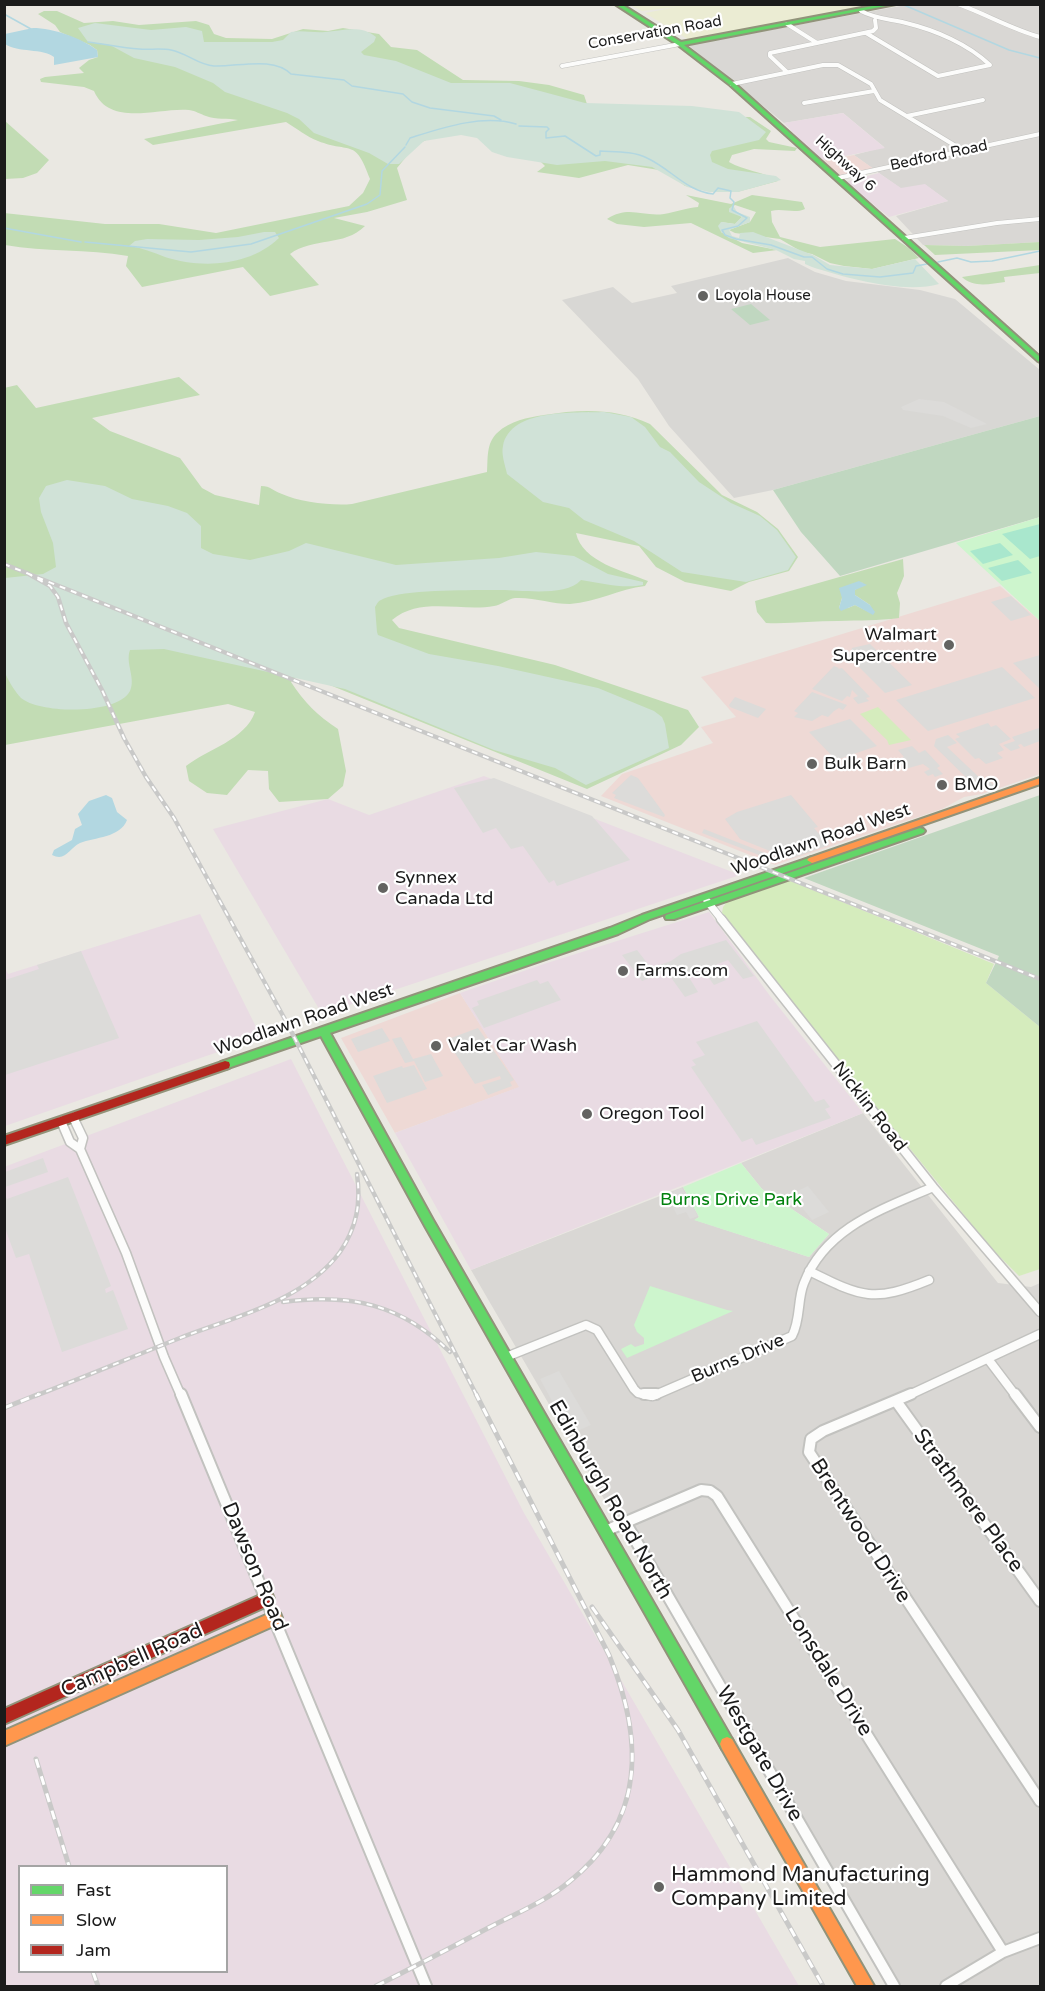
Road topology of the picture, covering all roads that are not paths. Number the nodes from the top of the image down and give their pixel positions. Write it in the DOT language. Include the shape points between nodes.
graph roads {
  1 [pos="617,4"];
  2 [pos="894,4"];
  3 [pos="958,4"];
  4 [pos="861,11"];
  5 [pos="875,20"];
  6 [pos="787,24"];
  7 [pos="866,33"];
  8 [pos="1041,37"];
  9 [pos="817,43"];
  10 [pos="680,44"];
  11 [pos="562,66"];
  12 [pos="787,72"];
  13 [pos="732,84"];
  14 [pos="874,91"];
  15 [pos="983,100"];
  16 [pos="804,103"];
  17 [pos="908,116"];
  18 [pos="1041,134"];
  19 [pos="964,151"];
  20 [pos="838,178"];
  21 [pos="1041,219"];
  22 [pos="904,238"];
  23 [pos="1041,360"];
  24 [pos="1041,781"];
  25 [pos="1041,789"];
  26 [pos="707,901"];
  27 [pos="323,1031"];
  28 [pos="73,1117"];
  29 [pos="61,1121"];
  30 [pos="4,1141"];
  31 [pos="80,1149"];
  32 [pos="933,1187"];
  33 [pos="809,1271"];
  34 [pos="928,1280"];
  35 [pos="1041,1312"];
  36 [pos="1041,1334"];
  37 [pos="506,1357"];
  38 [pos="988,1359"];
  39 [pos="896,1401"];
  40 [pos="1041,1426"];
  41 [pos="625,1522"];
  42 [pos="605,1531"];
  43 [pos="267,1599"];
  44 [pos="1041,1601"];
  45 [pos="275,1618"];
  46 [pos="4,1717"];
  47 [pos="4,1724"];
  48 [pos="6,1738"];
  49 [pos="1041,1801"];
  50 [pos="1041,1938"];
  51 [pos="1003,1952"];
  52 [pos="426,1986"];
  53 [pos="866,1986"];
  54 [pos="894,1986"];
  55 [pos="946,1986"];
  1 -- 10 [label="main road, Highway 6"];
  2 -- 4 [label="main road, Conservation Road"];
  3 -- 8 [label="street"];
  4 -- 5 [label="street"];
  4 -- 6 [label="main road, Conservation Road"];
  5 -- 7 [label="street" via="876,28"];
  5 -- 7 [label="street" via="904,22 931,30 990,65 938,76"];
  6 -- 9 [label="street"];
  6 -- 10 [label="main road, Conservation Road"];
  7 -- 9 [label="street"];
  9 -- 12 [label="street" via="770,53"];
  10 -- 11 [label="street, Conservation Road"];
  10 -- 13 [label="main road, Highway 6"];
  12 -- 13 [label="street"];
  12 -- 14 [label="street" via="834,64 871,84"];
  13 -- 20 [label="main road, Highway 6"];
  14 -- 16 [label="street"];
  14 -- 17 [label="street" via="880,100"];
  15 -- 17 [label="street"];
  17 -- 19 [label="street"];
  18 -- 19 [label="street, Bedford Road"];
  19 -- 20 [label="street, Bedford Road"];
  20 -- 22 [label="main road, Highway 6"];
  21 -- 22 [label="street"];
  22 -- 23 [label="main road, Highway 6"];
  24 -- 26 [label="main road, Woodlawn Road West"];
  25 -- 26 [label="main road, Woodlawn Road West"];
  26 -- 27 [label="main road, Woodlawn Road West" via="646,917"];
  26 -- 32 [label="street, Nicklin Road"];
  27 -- 28 [label="main road, Woodlawn Road West"];
  27 -- 37 [label="main road, Edinburgh Road North"];
  28 -- 29 [label="main road, Woodlawn Road West"];
  28 -- 31 [label="street, Dawson Road" via="83,1138"];
  29 -- 30 [label="main road, Woodlawn Road West"];
  29 -- 31 [label="street, Dawson Road" via="70,1142"];
  31 -- 43 [label="street, Dawson Road"];
  32 -- 33 [label="street, Burns Drive" via="848,1226 822,1250"];
  32 -- 35 [label="street, Nicklin Road"];
  33 -- 34 [label="street" via="868,1297 893,1296"];
  33 -- 37 [label="street, Burns Drive" via="792,1336 652,1396 634,1389 597,1330 586,1325"];
  36 -- 38 [label="street, Brentwood Drive"];
  37 -- 42 [label="main road, Edinburgh Road North"];
  38 -- 39 [label="street, Brentwood Drive"];
  38 -- 40 [label="street"];
  39 -- 44 [label="street, Strathmere Place"];
  39 -- 49 [label="street, Brentwood Drive" via="812,1437 808,1453"];
  41 -- 42 [label="street, Lonsdale Drive"];
  41 -- 51 [label="street, Lonsdale Drive" via="701,1490 717,1496"];
  41 -- 54 [label="street, Westgate Drive"];
  42 -- 53 [label="main road, Edinburgh Road North"];
  43 -- 45 [label="street, Dawson Road"];
  43 -- 46 [label="main road, Campbell Road"];
  45 -- 48 [label="main road, Campbell Road"];
  45 -- 52 [label="street, Dawson Road"];
  47 -- 48 [label="main road"];
  50 -- 51 [label="street"];
  51 -- 55 [label="street"];
}
